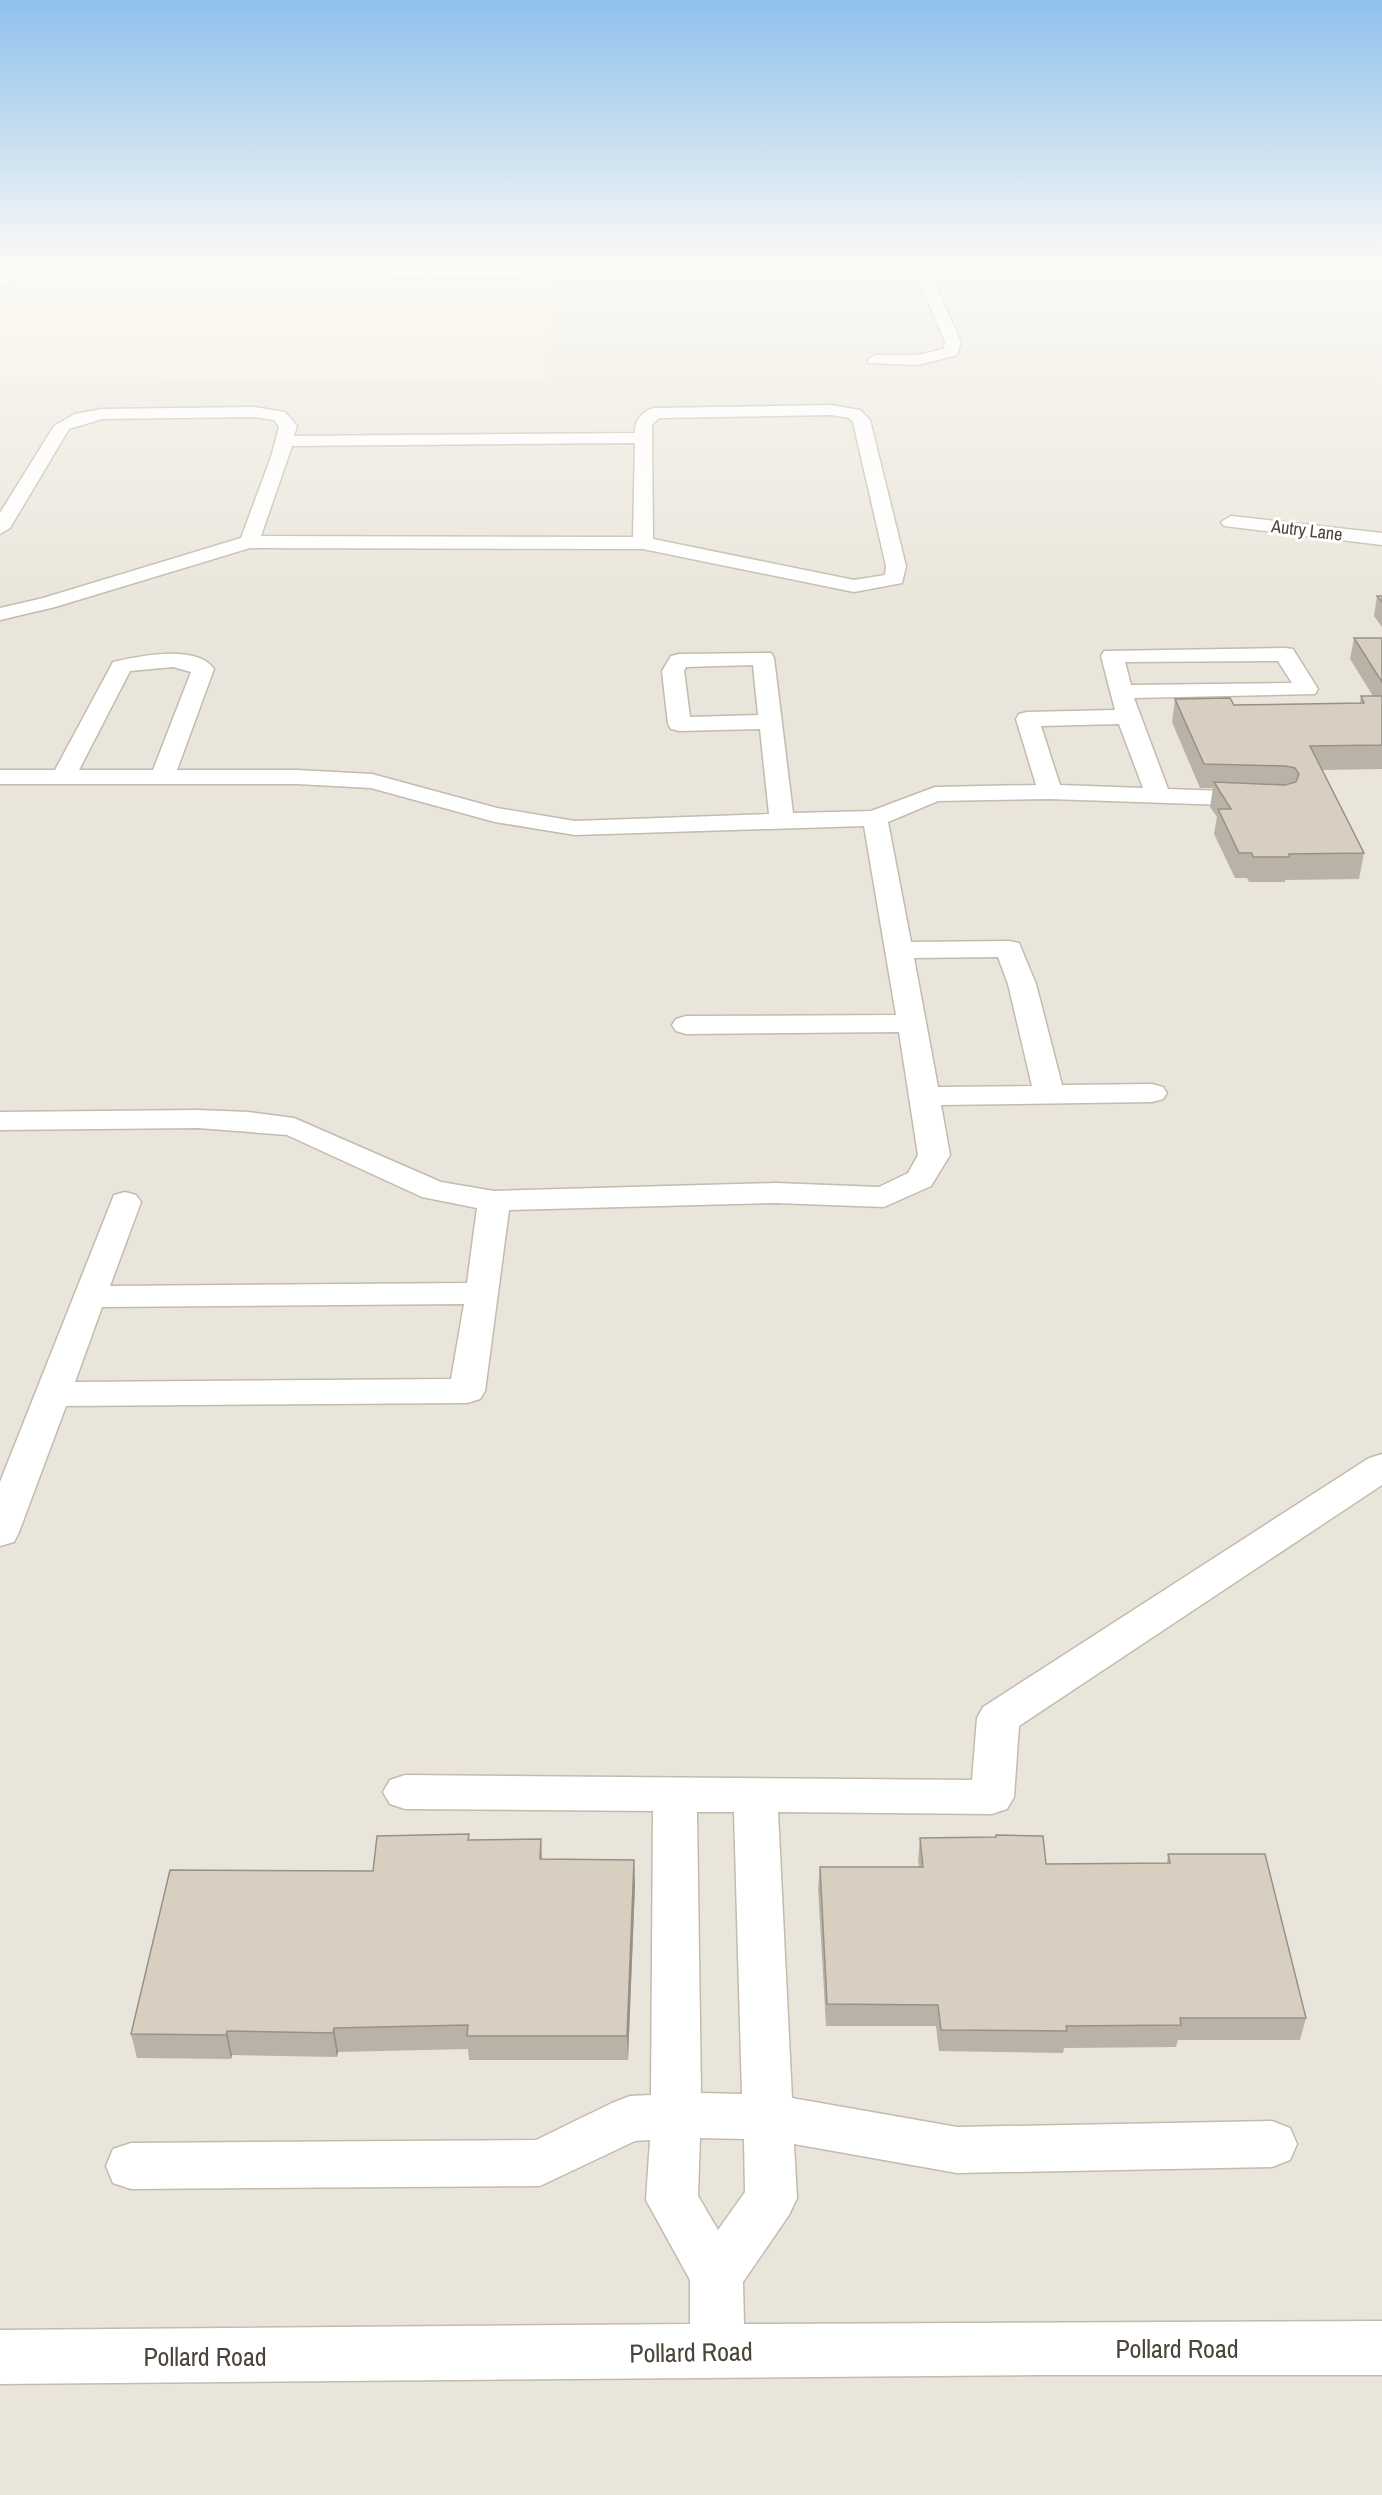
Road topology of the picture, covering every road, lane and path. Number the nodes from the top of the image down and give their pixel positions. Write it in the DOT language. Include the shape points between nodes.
graph roads {
  1 [pos="644,438"];
  2 [pos="284,441"];
  3 [pos="1231,522"];
  4 [pos="0,528"];
  5 [pos="1382,539"];
  6 [pos="249,542"];
  7 [pos="642,543"];
  8 [pos="0,614"];
  9 [pos="1122,692"];
  10 [pos="1128,717"];
  11 [pos="770,723"];
  12 [pos="0,777"];
  13 [pos="63,777"];
  14 [pos="162,777"];
  15 [pos="1050,792"];
  16 [pos="1158,795"];
  17 [pos="1281,800"];
  18 [pos="875,818"];
  19 [pos="782,823"];
  20 [pos="899,950"];
  21 [pos="912,1023"];
  22 [pos="686,1025"];
  23 [pos="1152,1093"];
  24 [pos="925,1095"];
  25 [pos="1049,1095"];
  26 [pos="0,1121"];
  27 [pos="125,1202"];
  28 [pos="494,1202"];
  29 [pos="483,1293"];
  30 [pos="89,1297"];
  31 [pos="52,1394"];
  32 [pos="12,1467"];
  33 [pos="1382,1467"];
  34 [pos="0,1532"];
  35 [pos="405,1792"];
  36 [pos="754,1794"];
  37 [pos="675,1795"];
  38 [pos="676,2115"];
  39 [pos="768,2117"];
  40 [pos="1272,2144"];
  41 [pos="131,2166"];
  42 [pos="716,2276"];
  43 [pos="1382,2348"];
  44 [pos="718,2352"];
  45 [pos="0,2357"];
  1 -- 2 [label="street"];
  1 -- 7 [label="street"];
  1 -- 7 [label="street" via="643,424 654,413 831,410 854,414 861,420 896,566 895,579 854,586"];
  2 -- 4 [label="street" via="288,426 279,416 254,412 81,417 63,426"];
  2 -- 6 [label="street"];
  3 -- 5 [label="street, Autry Lane"];
  6 -- 7 [label="street"];
  6 -- 8 [label="street"];
  9 -- 9 [label="street" via="1112,656 1285,654 1307,689"];
  9 -- 10 [label="street"];
  10 -- 15 [label="street" via="1027,719"];
  10 -- 16 [label="street"];
  11 -- 11 [label="street" via="763,658 679,661 673,671 679,724"];
  11 -- 19 [label="street"];
  12 -- 13 [label="street"];
  13 -- 14 [label="street"];
  13 -- 14 [label="street" via="121,667 149,659 184,660 203,669"];
  14 -- 19 [label="street" via="372,781 495,815 575,828"];
  15 -- 16 [label="street"];
  15 -- 18 [label="street" via="934,794"];
  16 -- 17 [label="street"];
  18 -- 19 [label="street"];
  18 -- 20 [label="street"];
  20 -- 21 [label="street"];
  20 -- 25 [label="street" via="1009,949 1022,984"];
  21 -- 22 [label="street"];
  21 -- 24 [label="street"];
  23 -- 25 [label="street"];
  24 -- 25 [label="street"];
  24 -- 28 [label="street" via="934,1155 920,1179 884,1197 776,1193"];
  26 -- 28 [label="street" via="208,1120 294,1127 433,1190"];
  27 -- 30 [label="street"];
  28 -- 29 [label="street"];
  29 -- 30 [label="street"];
  29 -- 31 [label="street" via="467,1391"];
  30 -- 31 [label="street"];
  31 -- 32 [label="street"];
  32 -- 34 [label="street"];
  33 -- 36 [label="street" via="998,1718 992,1797"];
  35 -- 37 [label="street"];
  36 -- 37 [label="street"];
  36 -- 39 [label="street"];
  37 -- 38 [label="street"];
  38 -- 39 [label="street"];
  38 -- 41 [label="street" via="630,2119 540,2163"];
  38 -- 42 [label="street" via="672,2200"];
  39 -- 40 [label="street" via="957,2150"];
  39 -- 42 [label="street" via="771,2198"];
  42 -- 44 [label="street"];
  43 -- 44 [label="street, Pollard Road"];
  44 -- 45 [label="street, Pollard Road"];
}
